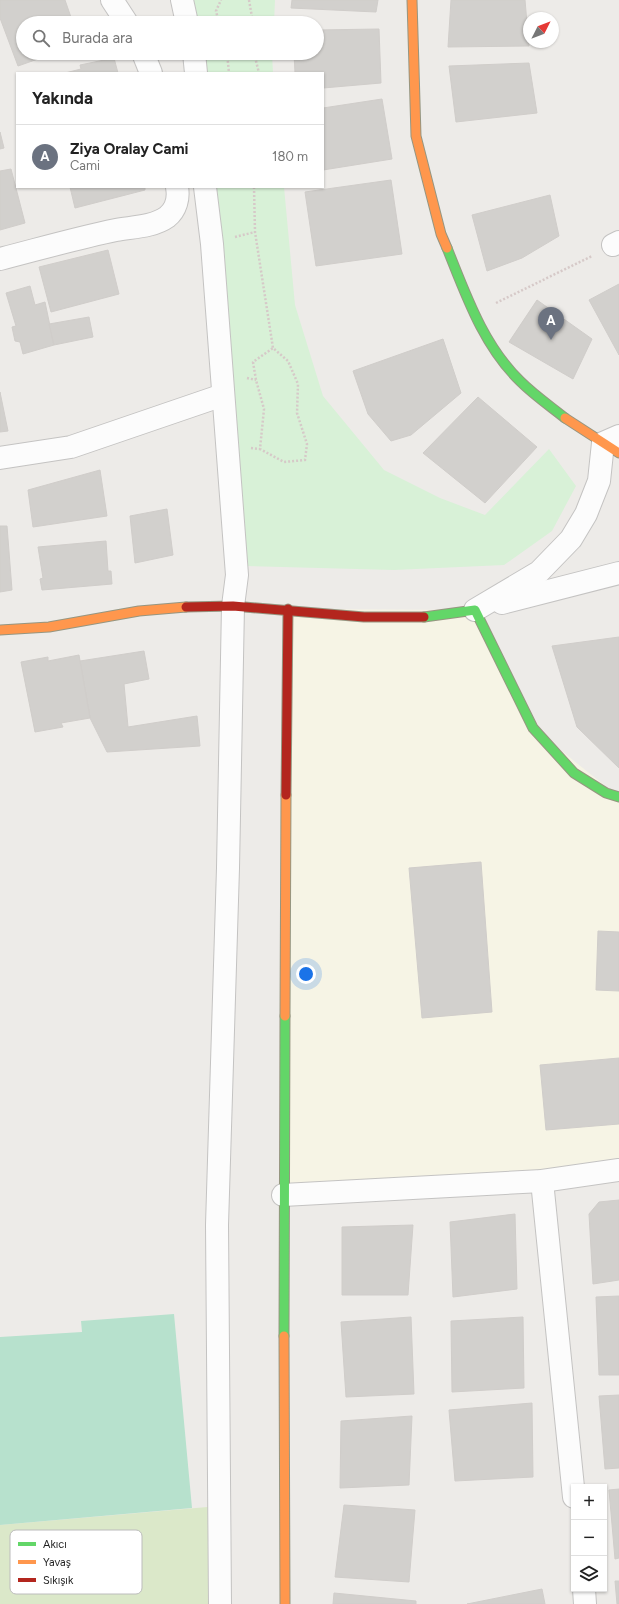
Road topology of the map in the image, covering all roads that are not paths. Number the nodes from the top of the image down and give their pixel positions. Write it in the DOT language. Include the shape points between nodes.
graph roads {
  1 [pos="112,0"];
  2 [pos="182,0"];
  3 [pos="412,0"];
  4 [pos="122,16"];
  5 [pos="185,16"];
  6 [pos="146,60"];
  7 [pos="195,60"];
  8 [pos="151,72"];
  9 [pos="196,72"];
  10 [pos="177,188"];
  11 [pos="205,188"];
  12 [pos="0,259"];
  13 [pos="223,395"];
  14 [pos="614,444"];
  15 [pos="0,458"];
  16 [pos="619,573"];
  17 [pos="233,606"];
  18 [pos="288,609"];
  19 [pos="475,610"];
  20 [pos="0,630"];
  21 [pos="619,797"];
  22 [pos="619,1170"];
  23 [pos="542,1181"];
  24 [pos="283,1195"];
  25 [pos="573,1484"];
  26 [pos="584,1592"];
  27 [pos="220,1604"];
  28 [pos="285,1604"];
  29 [pos="585,1604"];
  1 -- 4 [label="street"];
  2 -- 5 [label="street"];
  3 -- 14 [label="street" via="416,136 441,234 474,314 493,348 520,381 570,422"];
  6 -- 8 [label="street"];
  7 -- 9 [label="street"];
  10 -- 12 [label="street" via="177,202 160,221"];
  11 -- 13 [label="street" via="212,244"];
  13 -- 15 [label="street" via="71,447"];
  13 -- 17 [label="street" via="237,575"];
  14 -- 19 [label="street" via="586,514 571,539 539,572"];
  16 -- 19 [label="street"];
  17 -- 18 [label="street"];
  17 -- 20 [label="street" via="173,608 49,627"];
  17 -- 27 [label="street" via="217,1225"];
  18 -- 19 [label="street" via="364,617 420,618"];
  18 -- 24 [label="street"];
  19 -- 21 [label="street" via="533,728 574,773 606,793"];
  22 -- 23 [label="street"];
  23 -- 24 [label="street"];
  23 -- 25 [label="street"];
  24 -- 28 [label="street"];
  26 -- 29 [label="street"];
}
